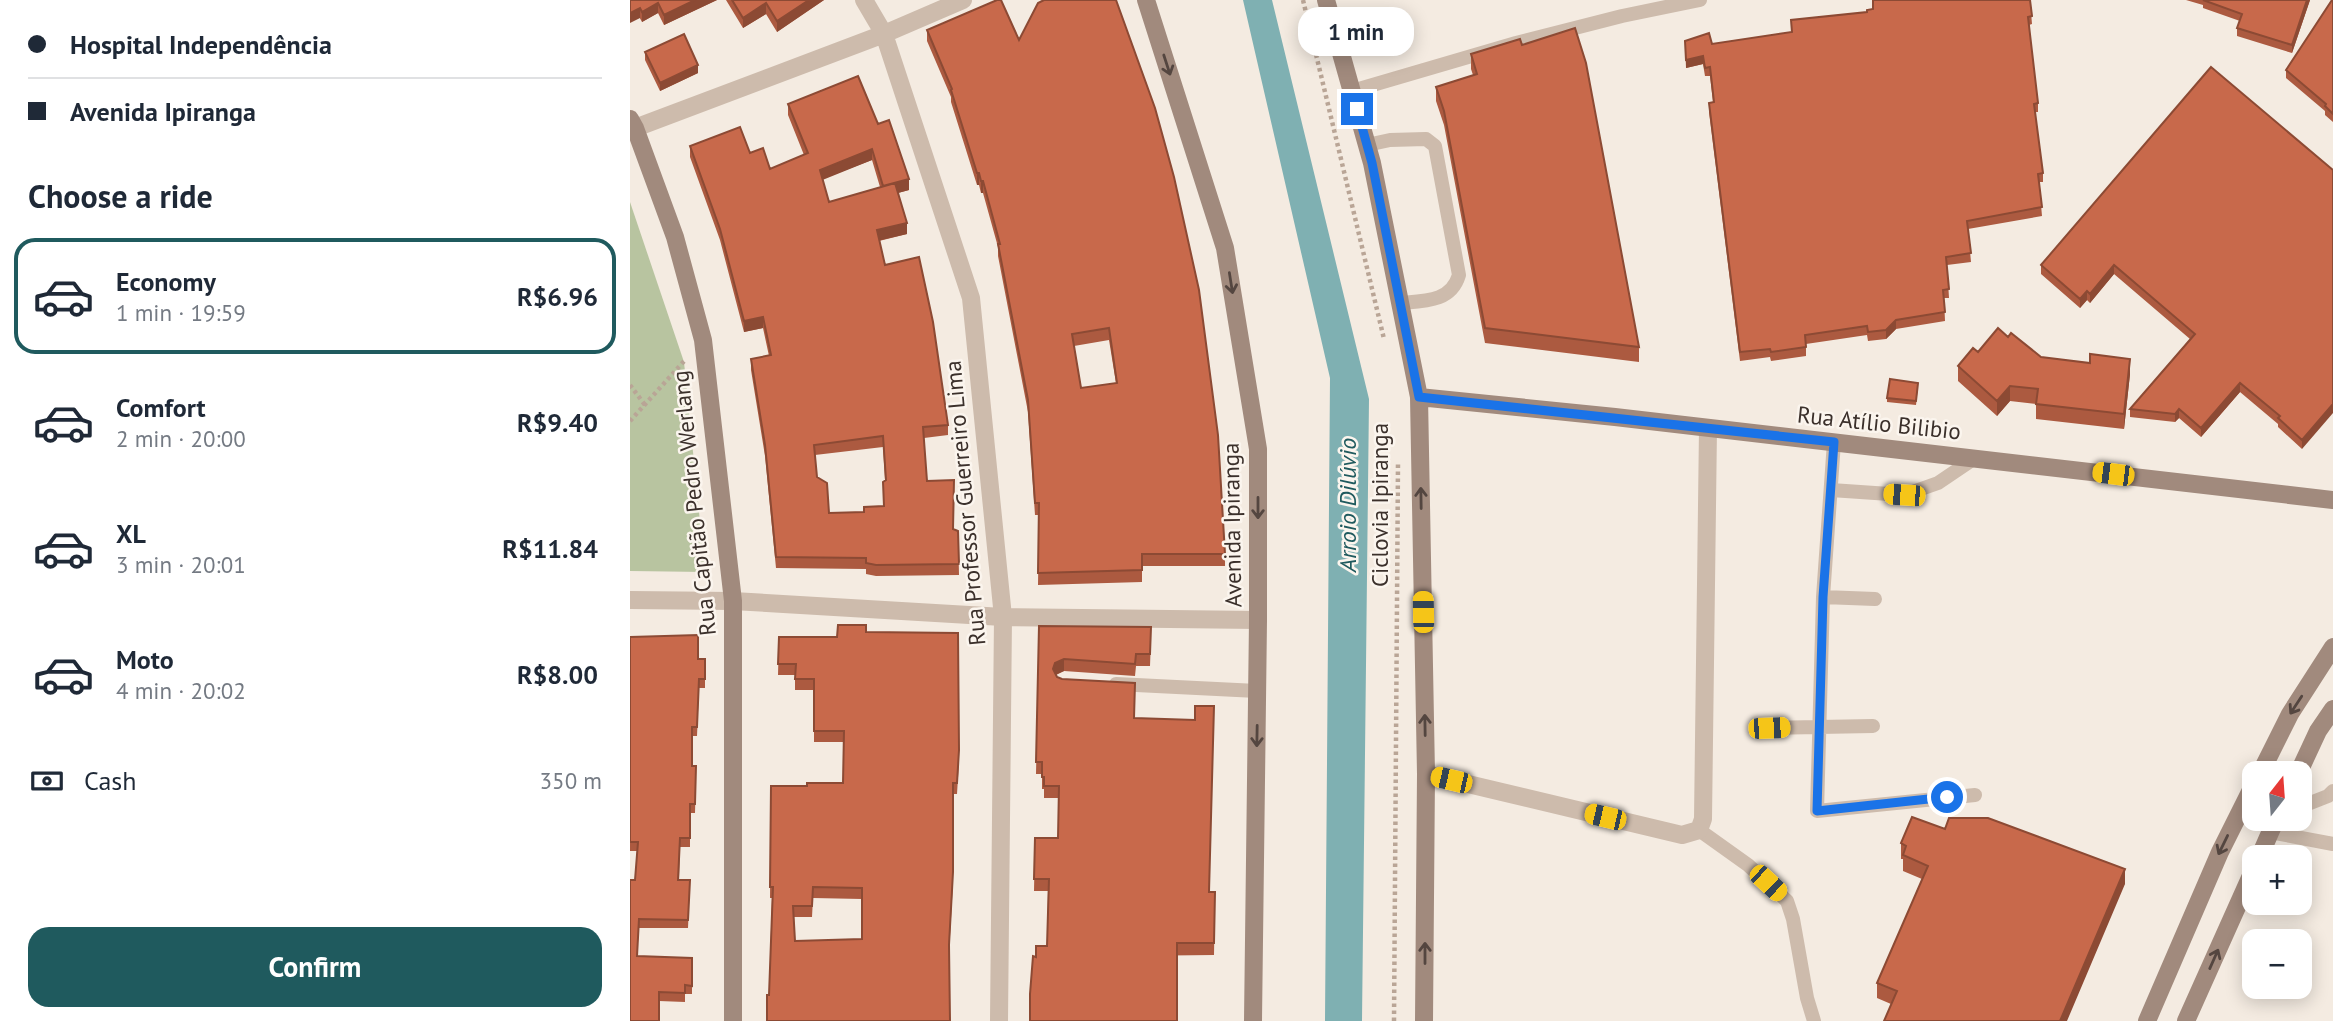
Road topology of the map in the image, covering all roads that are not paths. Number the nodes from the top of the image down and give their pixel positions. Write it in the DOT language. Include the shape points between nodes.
graph roads {
  1 [pos="864,0"];
  2 [pos="963,0"];
  3 [pos="1146,0"];
  4 [pos="1326,0"];
  5 [pos="1700,0"];
  6 [pos="884,34"];
  7 [pos="1352,91"];
  8 [pos="633,123"];
  9 [pos="1367,145"];
  10 [pos="1401,303"];
  11 [pos="1419,397"];
  12 [pos="1707,428"];
  13 [pos="1834,442"];
  14 [pos="1975,458"];
  15 [pos="1831,490"];
  16 [pos="2333,500"];
  17 [pos="1823,597"];
  18 [pos="1875,599"];
  19 [pos="630,600"];
  20 [pos="733,601"];
  21 [pos="1003,617"];
  22 [pos="1258,620"];
  23 [pos="2333,647"];
  24 [pos="1102,683"];
  25 [pos="1257,691"];
  26 [pos="2333,709"];
  27 [pos="1873,726"];
  28 [pos="1819,727"];
  29 [pos="1769,728"];
  30 [pos="2266,761"];
  31 [pos="2304,761"];
  32 [pos="1426,774"];
  33 [pos="2333,791"];
  34 [pos="1975,794"];
  35 [pos="2312,802"];
  36 [pos="2242,808"];
  37 [pos="1699,830"];
  38 [pos="2289,831"];
  39 [pos="2333,845"];
  40 [pos="2242,896"];
  41 [pos="733,1021"];
  42 [pos="999,1021"];
  43 [pos="1253,1021"];
  44 [pos="1424,1021"];
  45 [pos="1814,1021"];
  46 [pos="2147,1021"];
  47 [pos="2186,1021"];
  1 -- 6 [label="street, Rua Professor Guerreiro Lima"];
  2 -- 6 [label="street"];
  3 -- 22 [label="main road, Avenida Ipiranga, one-way" via="1225,248 1258,449"];
  4 -- 7 [label="main road"];
  5 -- 7 [label="lane" via="1516,43"];
  6 -- 8 [label="street"];
  6 -- 21 [label="street, Rua Professor Guerreiro Lima" via="971,298"];
  7 -- 9 [label="main road"];
  8 -- 20 [label="main road, Rua Capitão Pedro Werlang" via="675,237 703,340"];
  9 -- 10 [label="main road"];
  9 -- 10 [label="lane" via="1390,139 1426,139 1435,146 1459,275 1456,286 1437,300"];
  10 -- 11 [label="main road"];
  11 -- 12 [label="main road, Rua Atílio Bilibio"];
  32 -- 11 [label="main road, one-way"];
  12 -- 13 [label="main road, Rua Atílio Bilibio"];
  12 -- 37 [label="street" via="1703,819"];
  13 -- 14 [label="main road, Rua Atílio Bilibio"];
  13 -- 15 [label="lane"];
  14 -- 15 [label="lane" via="1938,484 1904,495"];
  14 -- 16 [label="main road, Rua Atílio Bilibio"];
  15 -- 17 [label="lane"];
  17 -- 18 [label="lane"];
  17 -- 28 [label="lane"];
  19 -- 20 [label="street"];
  20 -- 21 [label="street"];
  20 -- 41 [label="main road, Rua Capitão Pedro Werlang"];
  21 -- 22 [label="street"];
  21 -- 42 [label="street, Rua Professor Guerreiro Lima"];
  22 -- 25 [label="main road, Avenida Ipiranga"];
  23 -- 30 [label="main road, one-way"];
  24 -- 25 [label="lane"];
  25 -- 43 [label="main road, Avenida Ipiranga, one-way"];
  26 -- 31 [label="main road"];
  27 -- 28 [label="lane"];
  28 -- 29 [label="lane"];
  28 -- 34 [label="lane" via="1817,811"];
  32 -- 37 [label="street" via="1682,835"];
  44 -- 32 [label="main road, one-way"];
  33 -- 35 [label="lane"];
  36 -- 46 [label="main road, one-way"];
  37 -- 45 [label="lane" via="1748,865 1787,901"];
  38 -- 39 [label="lane"];
  47 -- 40 [label="main road, one-way"];
}
